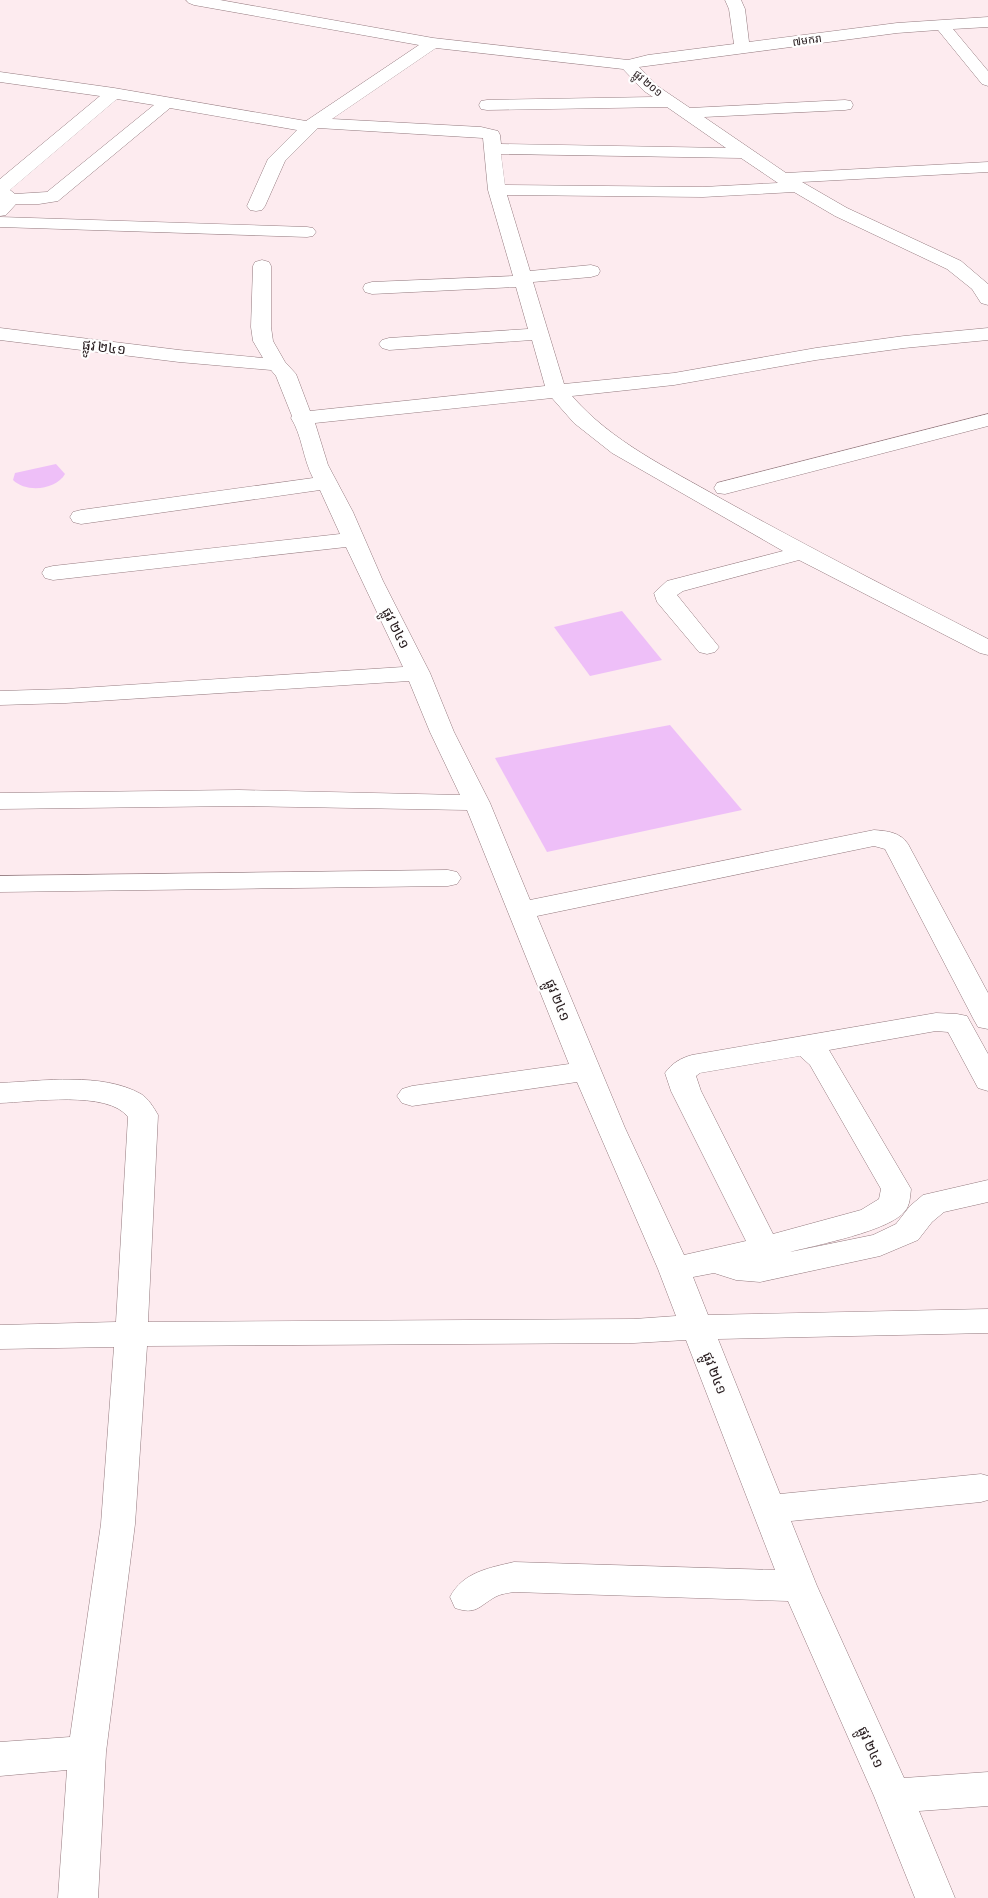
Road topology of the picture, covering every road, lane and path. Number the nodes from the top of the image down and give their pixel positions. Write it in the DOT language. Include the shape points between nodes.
graph roads {
  1 [pos="194,0"];
  2 [pos="733,0"];
  3 [pos="988,22"];
  4 [pos="942,25"];
  5 [pos="433,42"];
  6 [pos="742,48"];
  7 [pos="628,65"];
  8 [pos="0,77"];
  9 [pos="988,81"];
  10 [pos="114,93"];
  11 [pos="672,102"];
  12 [pos="166,103"];
  13 [pos="488,105"];
  14 [pos="845,105"];
  15 [pos="689,113"];
  16 [pos="312,125"];
  17 [pos="492,149"];
  18 [pos="43,151"];
  19 [pos="747,152"];
  20 [pos="98,159"];
  21 [pos="988,167"];
  22 [pos="790,183"];
  23 [pos="497,190"];
  24 [pos="6,205"];
  25 [pos="256,206"];
  26 [pos="0,222"];
  27 [pos="307,232"];
  28 [pos="262,266"];
  29 [pos="591,271"];
  30 [pos="524,279"];
  31 [pos="372,288"];
  32 [pos="988,299"];
  33 [pos="0,334"];
  34 [pos="540,334"];
  35 [pos="988,334"];
  36 [pos="389,344"];
  37 [pos="277,365"];
  38 [pos="556,390"];
  39 [pos="301,418"];
  40 [pos="988,420"];
  41 [pos="326,483"];
  42 [pos="726,488"];
  43 [pos="80,517"];
  44 [pos="354,539"];
  45 [pos="802,553"];
  46 [pos="53,573"];
  47 [pos="707,647"];
  48 [pos="988,648"];
  49 [pos="418,673"];
  50 [pos="0,698"];
  51 [pos="0,801"];
  52 [pos="477,803"];
  53 [pos="448,878"];
  54 [pos="0,884"];
  55 [pos="522,910"];
  56 [pos="988,1020"];
  57 [pos="807,1046"];
  58 [pos="587,1071"];
  59 [pos="988,1081"];
  60 [pos="0,1093"];
  61 [pos="412,1096"];
  62 [pos="988,1191"];
  63 [pos="765,1248"];
  64 [pos="714,1261"];
  65 [pos="674,1269"];
  66 [pos="988,1320"];
  67 [pos="697,1327"];
  68 [pos="131,1334"];
  69 [pos="0,1337"];
  70 [pos="981,1488"];
  71 [pos="769,1510"];
  72 [pos="799,1586"];
  73 [pos="468,1597"];
  74 [pos="88,1752"];
  75 [pos="0,1759"];
  76 [pos="988,1789"];
  77 [pos="893,1796"];
  78 [pos="78,1898"];
  79 [pos="935,1898"];
  1 -- 5 [label="street, ផ្លូវ ២០១"];
  2 -- 6 [label="street"];
  3 -- 4 [label="street, ៧មករា"];
  4 -- 6 [label="street, ៧មករា"];
  4 -- 9 [label="street"];
  5 -- 7 [label="street, ផ្លូវ ២០១"];
  5 -- 16 [label="street"];
  6 -- 7 [label="street, ៧មករា"];
  7 -- 11 [label="street, ផ្លូវ ២០១" via="650,88"];
  8 -- 10 [label="street"];
  10 -- 12 [label="street"];
  10 -- 18 [label="street"];
  11 -- 13 [label="street"];
  11 -- 15 [label="street, ផ្លូវ ២០១"];
  12 -- 16 [label="street"];
  12 -- 20 [label="street"];
  14 -- 15 [label="street"];
  15 -- 19 [label="street, ផ្លូវ ២០១"];
  16 -- 17 [label="street" via="490,133"];
  16 -- 25 [label="street" via="276,159"];
  17 -- 19 [label="street"];
  17 -- 23 [label="street"];
  18 -- 20 [label="street"];
  18 -- 24 [label="street" via="4,184 1,191"];
  19 -- 22 [label="street, ផ្លូវ ២០១"];
  20 -- 24 [label="street" via="52,197"];
  21 -- 22 [label="street"];
  22 -- 23 [label="street" via="703,192"];
  22 -- 32 [label="street, ផ្លូវ ២០១" via="841,212 954,265 979,284"];
  23 -- 30 [label="street"];
  26 -- 27 [label="street"];
  28 -- 37 [label="street" via="263,341"];
  29 -- 30 [label="street"];
  30 -- 31 [label="street"];
  30 -- 34 [label="street"];
  33 -- 37 [label="street, ផ្លូវ ២៤១"];
  34 -- 36 [label="street"];
  34 -- 38 [label="street"];
  35 -- 38 [label="street" via="816,354 674,379"];
  37 -- 39 [label="street, ផ្លូវ ២៤១" via="286,374"];
  38 -- 39 [label="street"];
  38 -- 45 [label="street" via="581,419 619,449"];
  39 -- 41 [label="street, ផ្លូវ ២៤១"];
  40 -- 42 [label="street"];
  41 -- 43 [label="street"];
  41 -- 44 [label="street, ផ្លូវ ២៤១"];
  44 -- 46 [label="street"];
  44 -- 49 [label="street, ផ្លូវ ២៤១"];
  45 -- 47 [label="street" via="675,586 665,593"];
  45 -- 48 [label="street"];
  49 -- 50 [label="street"];
  49 -- 52 [label="street, ផ្លូវ ២៤១" via="442,732"];
  51 -- 52 [label="street" via="249,798"];
  52 -- 55 [label="street, ផ្លូវ ២៤១"];
  53 -- 54 [label="street"];
  55 -- 56 [label="street" via="874,838 886,839 895,844"];
  55 -- 58 [label="street, ផ្លូវ ២៤១"];
  57 -- 59 [label="street" via="936,1022 957,1023"];
  57 -- 63 [label="street" via="822,1059 896,1189 893,1205 871,1219"];
  57 -- 63 [label="street" via="692,1066 680,1073"];
  58 -- 61 [label="street"];
  58 -- 65 [label="street, ផ្លូវ ២៤១"];
  60 -- 68 [label="street" via="68,1091 110,1094 132,1101 143,1115"];
  62 -- 64 [label="street" via="934,1204 907,1232 880,1245 760,1270 736,1268"];
  63 -- 64 [label="street"];
  64 -- 65 [label="street"];
  65 -- 67 [label="street, ផ្លូវ ២៤១"];
  66 -- 67 [label="street"];
  67 -- 68 [label="street" via="624,1331"];
  67 -- 71 [label="street, ផ្លូវ ២៤១"];
  68 -- 69 [label="street"];
  68 -- 74 [label="street" via="118,1524"];
  70 -- 71 [label="street"];
  71 -- 72 [label="street, ផ្លូវ ២៤១"];
  72 -- 73 [label="street" via="514,1578 486,1584"];
  72 -- 77 [label="street, ផ្លូវ ២៤១"];
  74 -- 75 [label="street"];
  74 -- 78 [label="street"];
  76 -- 77 [label="street"];
  77 -- 79 [label="street, ផ្លូវ ២៤១"];
}
